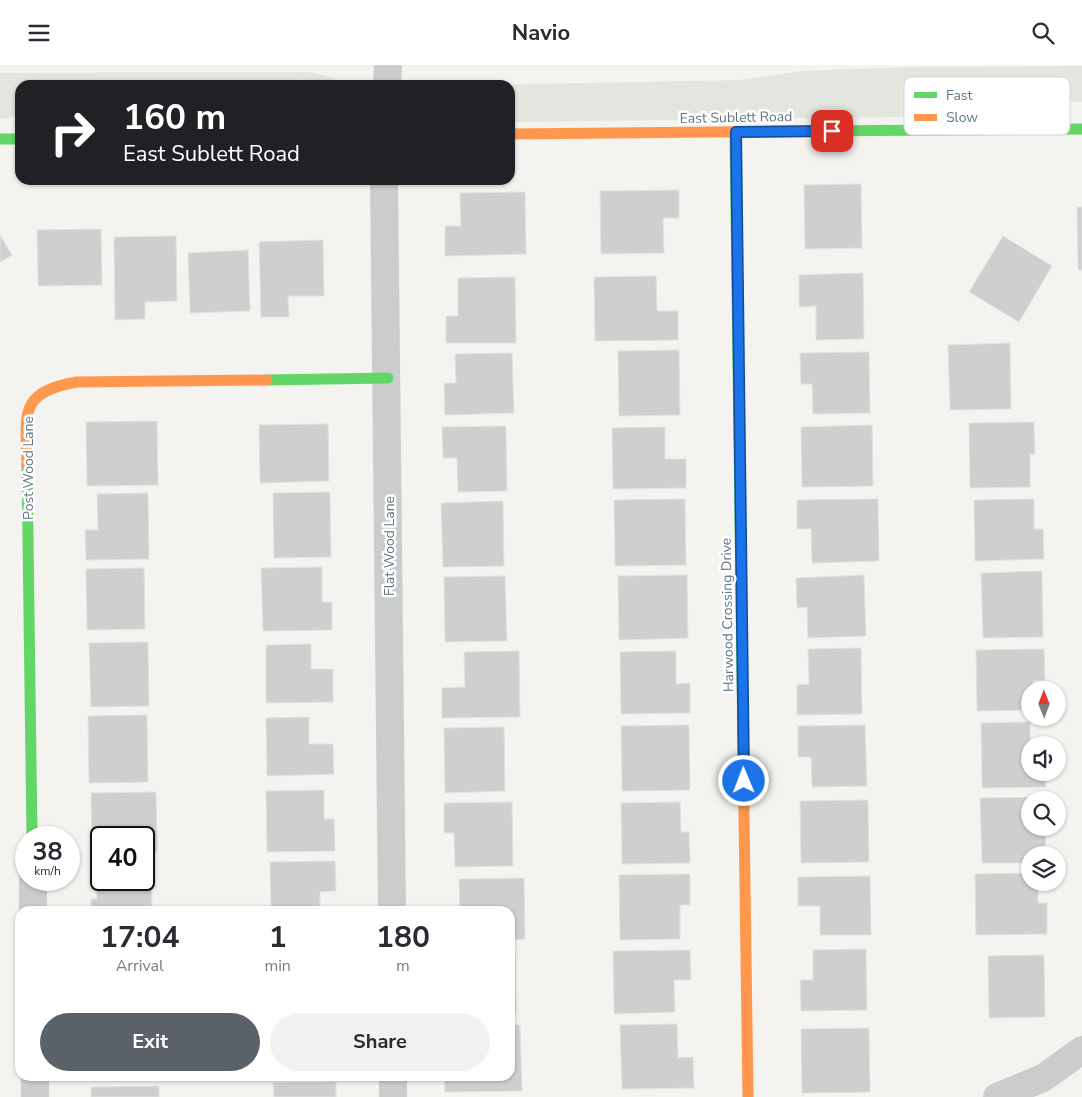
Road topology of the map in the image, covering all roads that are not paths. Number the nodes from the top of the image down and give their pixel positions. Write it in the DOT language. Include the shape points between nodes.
graph roads {
  1 [pos="388,65"];
  2 [pos="386,80"];
  3 [pos="904,131"];
  4 [pos="736,132"];
  5 [pos="515,134"];
  6 [pos="0,139"];
  7 [pos="15,139"];
  8 [pos="384,185"];
  9 [pos="388,378"];
  10 [pos="32,826"];
  11 [pos="33,891"];
  12 [pos="33,906"];
  13 [pos="392,906"];
  14 [pos="1082,1050"];
  15 [pos="35,1081"];
  16 [pos="393,1081"];
  17 [pos="36,1097"];
  18 [pos="393,1097"];
  19 [pos="748,1097"];
  20 [pos="997,1097"];
  1 -- 2 [label="street"];
  3 -- 4 [label="street, East Sublett Road"];
  4 -- 5 [label="street, East Sublett Road"];
  4 -- 19 [label="street, Harwood Crossing Drive"];
  6 -- 7 [label="street"];
  8 -- 9 [label="street, Flat Wood Lane"];
  9 -- 10 [label="street, Post Wood Lane" via="77,382 42,391 32,402 26,417"];
  9 -- 13 [label="street, Flat Wood Lane"];
  11 -- 12 [label="street"];
  14 -- 20 [label="street" via="1043,1078"];
  15 -- 17 [label="street"];
  16 -- 18 [label="street"];
}
